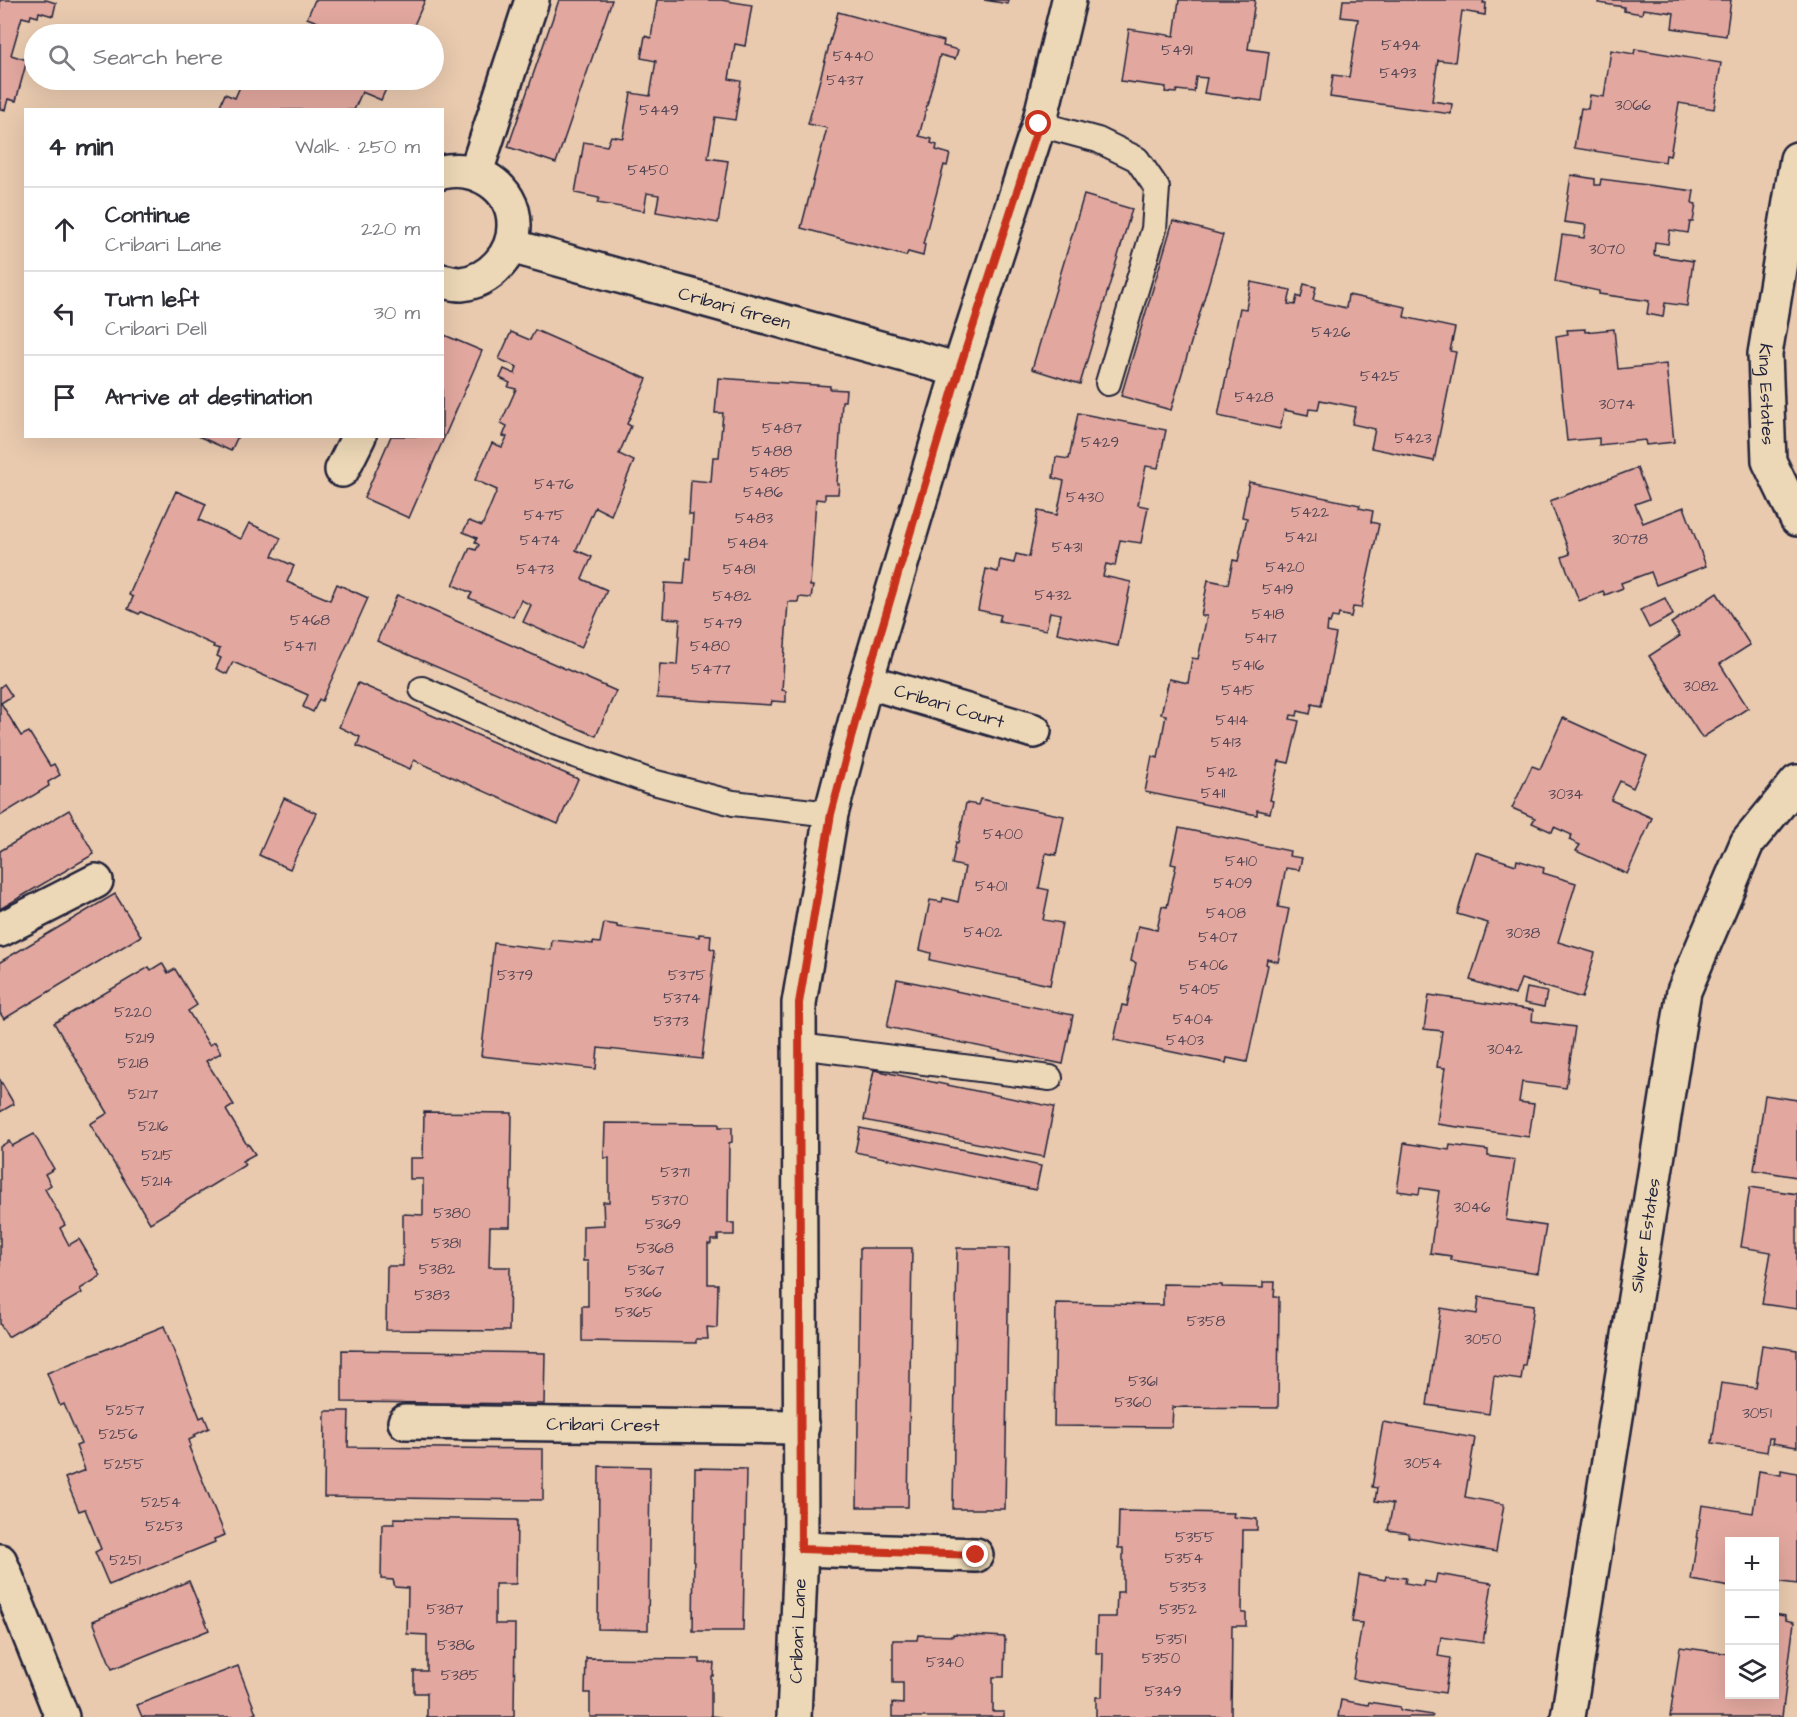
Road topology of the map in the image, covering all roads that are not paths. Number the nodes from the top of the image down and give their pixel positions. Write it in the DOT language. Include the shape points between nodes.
graph roads {
  1 [pos="532,0"];
  2 [pos="1069,0"];
  3 [pos="1039,124"];
  4 [pos="1797,159"];
  5 [pos="444,172"];
  6 [pos="476,172"];
  7 [pos="511,246"];
  8 [pos="444,281"];
  9 [pos="959,370"];
  10 [pos="1108,383"];
  11 [pos="358,438"];
  12 [pos="342,470"];
  13 [pos="1797,519"];
  14 [pos="866,681"];
  15 [pos="422,689"];
  16 [pos="1034,731"];
  17 [pos="1797,782"];
  18 [pos="831,814"];
  19 [pos="96,880"];
  20 [pos="0,930"];
  21 [pos="799,1046"];
  22 [pos="1050,1078"];
  23 [pos="405,1422"];
  24 [pos="801,1427"];
  25 [pos="801,1549"];
  26 [pos="976,1555"];
  27 [pos="0,1561"];
  28 [pos="62,1717"];
  29 [pos="794,1717"];
  30 [pos="1568,1717"];
  1 -- 6 [label="street"];
  2 -- 3 [label="street, Cribari Lane"];
  3 -- 9 [label="street, Cribari Lane"];
  3 -- 10 [label="lane" via="1098,140 1137,159 1157,188 1154,229"];
  4 -- 13 [label="street, King Estates" via="1766,354 1769,461"];
  5 -- 6 [label="street"];
  6 -- 7 [label="street" via="495,184 509,202 514,223"];
  7 -- 8 [label="street" via="499,265 482,278 460,284"];
  7 -- 9 [label="street, Cribari Green"];
  9 -- 14 [label="street, Cribari Lane"];
  11 -- 12 [label="street"];
  14 -- 16 [label="street, Cribari Court"];
  14 -- 18 [label="street, Cribari Lane"];
  15 -- 18 [label="lane" via="549,746 649,781 733,803"];
  17 -- 30 [label="street, Silver Estates" via="1747,843 1684,991"];
  18 -- 21 [label="street, Cribari Lane" via="799,1003"];
  19 -- 20 [label="street"];
  21 -- 22 [label="lane"];
  21 -- 24 [label="street, Cribari Lane"];
  23 -- 24 [label="street, Cribari Crest"];
  24 -- 25 [label="street, Cribari Lane"];
  25 -- 26 [label="street"];
  25 -- 29 [label="street, Cribari Lane"];
  27 -- 28 [label="street"];
}
